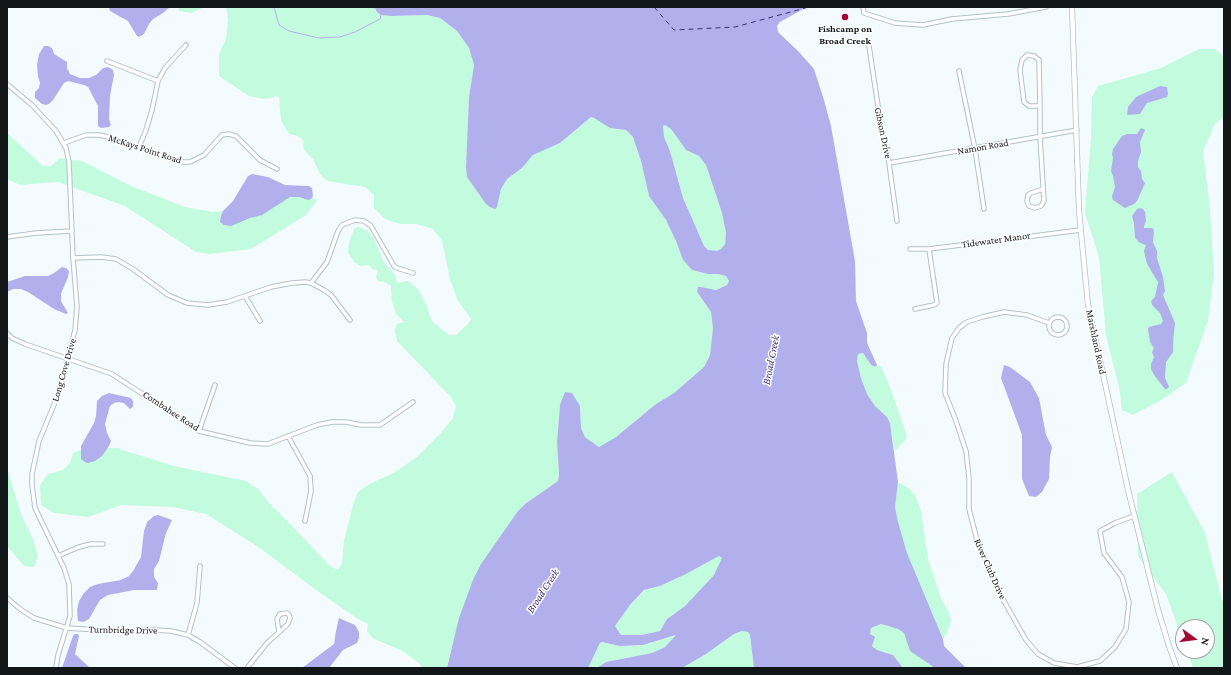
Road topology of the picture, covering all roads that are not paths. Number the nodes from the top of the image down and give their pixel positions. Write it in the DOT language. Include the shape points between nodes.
graph roads {
  1 [pos="863,7"];
  2 [pos="1046,7"];
  3 [pos="1072,7"];
  4 [pos="186,45"];
  5 [pos="869,46"];
  6 [pos="107,61"];
  7 [pos="959,71"];
  8 [pos="158,81"];
  9 [pos="7,84"];
  10 [pos="1040,106"];
  11 [pos="1077,130"];
  12 [pos="1040,137"];
  13 [pos="64,142"];
  14 [pos="139,147"];
  15 [pos="975,149"];
  16 [pos="890,163"];
  17 [pos="277,168"];
  18 [pos="1043,189"];
  19 [pos="984,209"];
  20 [pos="897,221"];
  21 [pos="1081,230"];
  22 [pos="72,231"];
  23 [pos="7,237"];
  24 [pos="910,249"];
  25 [pos="929,249"];
  26 [pos="73,258"];
  27 [pos="413,273"];
  28 [pos="311,283"];
  29 [pos="245,296"];
  30 [pos="916,309"];
  31 [pos="350,320"];
  32 [pos="260,321"];
  33 [pos="1049,323"];
  34 [pos="8,334"];
  35 [pos="68,358"];
  36 [pos="215,385"];
  37 [pos="413,402"];
  38 [pos="199,431"];
  39 [pos="288,436"];
  40 [pos="1134,516"];
  41 [pos="305,521"];
  42 [pos="103,544"];
  43 [pos="58,556"];
  44 [pos="200,566"];
  45 [pos="7,598"];
  46 [pos="67,628"];
  47 [pos="279,632"];
  48 [pos="188,635"];
  49 [pos="1054,663"];
  50 [pos="56,668"];
  51 [pos="235,668"];
  52 [pos="246,668"];
  53 [pos="1052,668"];
  54 [pos="1177,668"];
  1 -- 2 [label="street" via="864,13 895,23 923,25"];
  3 -- 11 [label="street, Marshland Road"];
  4 -- 8 [label="street" via="165,68"];
  5 -- 16 [label="street, Gibson Drive" via="881,126"];
  6 -- 8 [label="street"];
  7 -- 15 [label="street"];
  8 -- 14 [label="street" via="150,117"];
  9 -- 13 [label="street, Long Cove Drive" via="48,120"];
  10 -- 10 [label="street" via="1039,60 1027,55 1022,60 1020,70 1024,102 1029,106"];
  10 -- 12 [label="street"];
  11 -- 12 [label="street, Namon Road"];
  11 -- 21 [label="street, Marshland Road"];
  12 -- 15 [label="street, Namon Road"];
  12 -- 18 [label="street"];
  13 -- 14 [label="street, McKays Point Road" via="94,134"];
  13 -- 22 [label="street, Long Cove Drive" via="69,162"];
  14 -- 17 [label="street, McKays Point Road" via="167,158 190,162 204,155 222,135 229,134 236,136 260,160"];
  15 -- 16 [label="street, Namon Road"];
  15 -- 19 [label="street"];
  16 -- 20 [label="street, Gibson Drive"];
  18 -- 18 [label="street" via="1028,195 1029,206 1041,206 1044,201"];
  21 -- 25 [label="street, Tidewater Manor"];
  21 -- 40 [label="street, Marshland Road" via="1088,305"];
  22 -- 23 [label="street"];
  22 -- 26 [label="street, Long Cove Drive"];
  24 -- 25 [label="street, Tidewater Manor"];
  25 -- 30 [label="street" via="937,303"];
  26 -- 29 [label="street" via="101,256 116,260 133,269 168,296 187,303 208,305"];
  26 -- 35 [label="street, Long Cove Drive" via="77,307 75,330"];
  27 -- 28 [label="street" via="394,266 371,226 364,221 355,220 342,225 338,230 327,262"];
  28 -- 29 [label="street" via="271,287"];
  28 -- 31 [label="street" via="331,295"];
  29 -- 32 [label="street"];
  33 -- 33 [label="street, River Club Drive" via="1051,332 1055,334 1064,332 1066,328 1066,323 1061,318 1056,317"];
  33 -- 49 [label="street, River Club Drive" via="1027,315 1004,312 982,317 959,328 952,338 946,364 945,394 966,451 969,509 977,540 1000,594 1026,640 1038,654"];
  34 -- 35 [label="street, Combahee Road" via="25,344"];
  35 -- 38 [label="street, Combahee Road" via="112,374"];
  35 -- 43 [label="street, Long Cove Drive" via="58,394 39,441 32,474 35,508"];
  36 -- 38 [label="street"];
  37 -- 39 [label="street, Combahee Road" via="380,424 332,422"];
  38 -- 39 [label="street, Combahee Road" via="250,443 268,444"];
  39 -- 41 [label="street" via="310,476 311,491"];
  40 -- 49 [label="street, River Club Drive" via="1100,531 1104,553 1122,577 1129,602 1126,629 1115,647 1100,661 1077,667"];
  40 -- 54 [label="street, Marshland Road" via="1168,646"];
  42 -- 43 [label="street" via="79,547"];
  43 -- 46 [label="street, Long Cove Drive" via="69,584 70,616"];
  44 -- 48 [label="street" via="197,603"];
  45 -- 46 [label="street, Turnbridge Drive" via="34,618"];
  46 -- 48 [label="street, Turnbridge Drive" via="154,630"];
  46 -- 50 [label="street, Long Cove Drive"];
  47 -- 47 [label="street" via="290,621 289,615 280,614 277,619"];
  47 -- 52 [label="street"];
  48 -- 51 [label="street, Turnbridge Drive"];
  49 -- 53 [label="street"];
}
